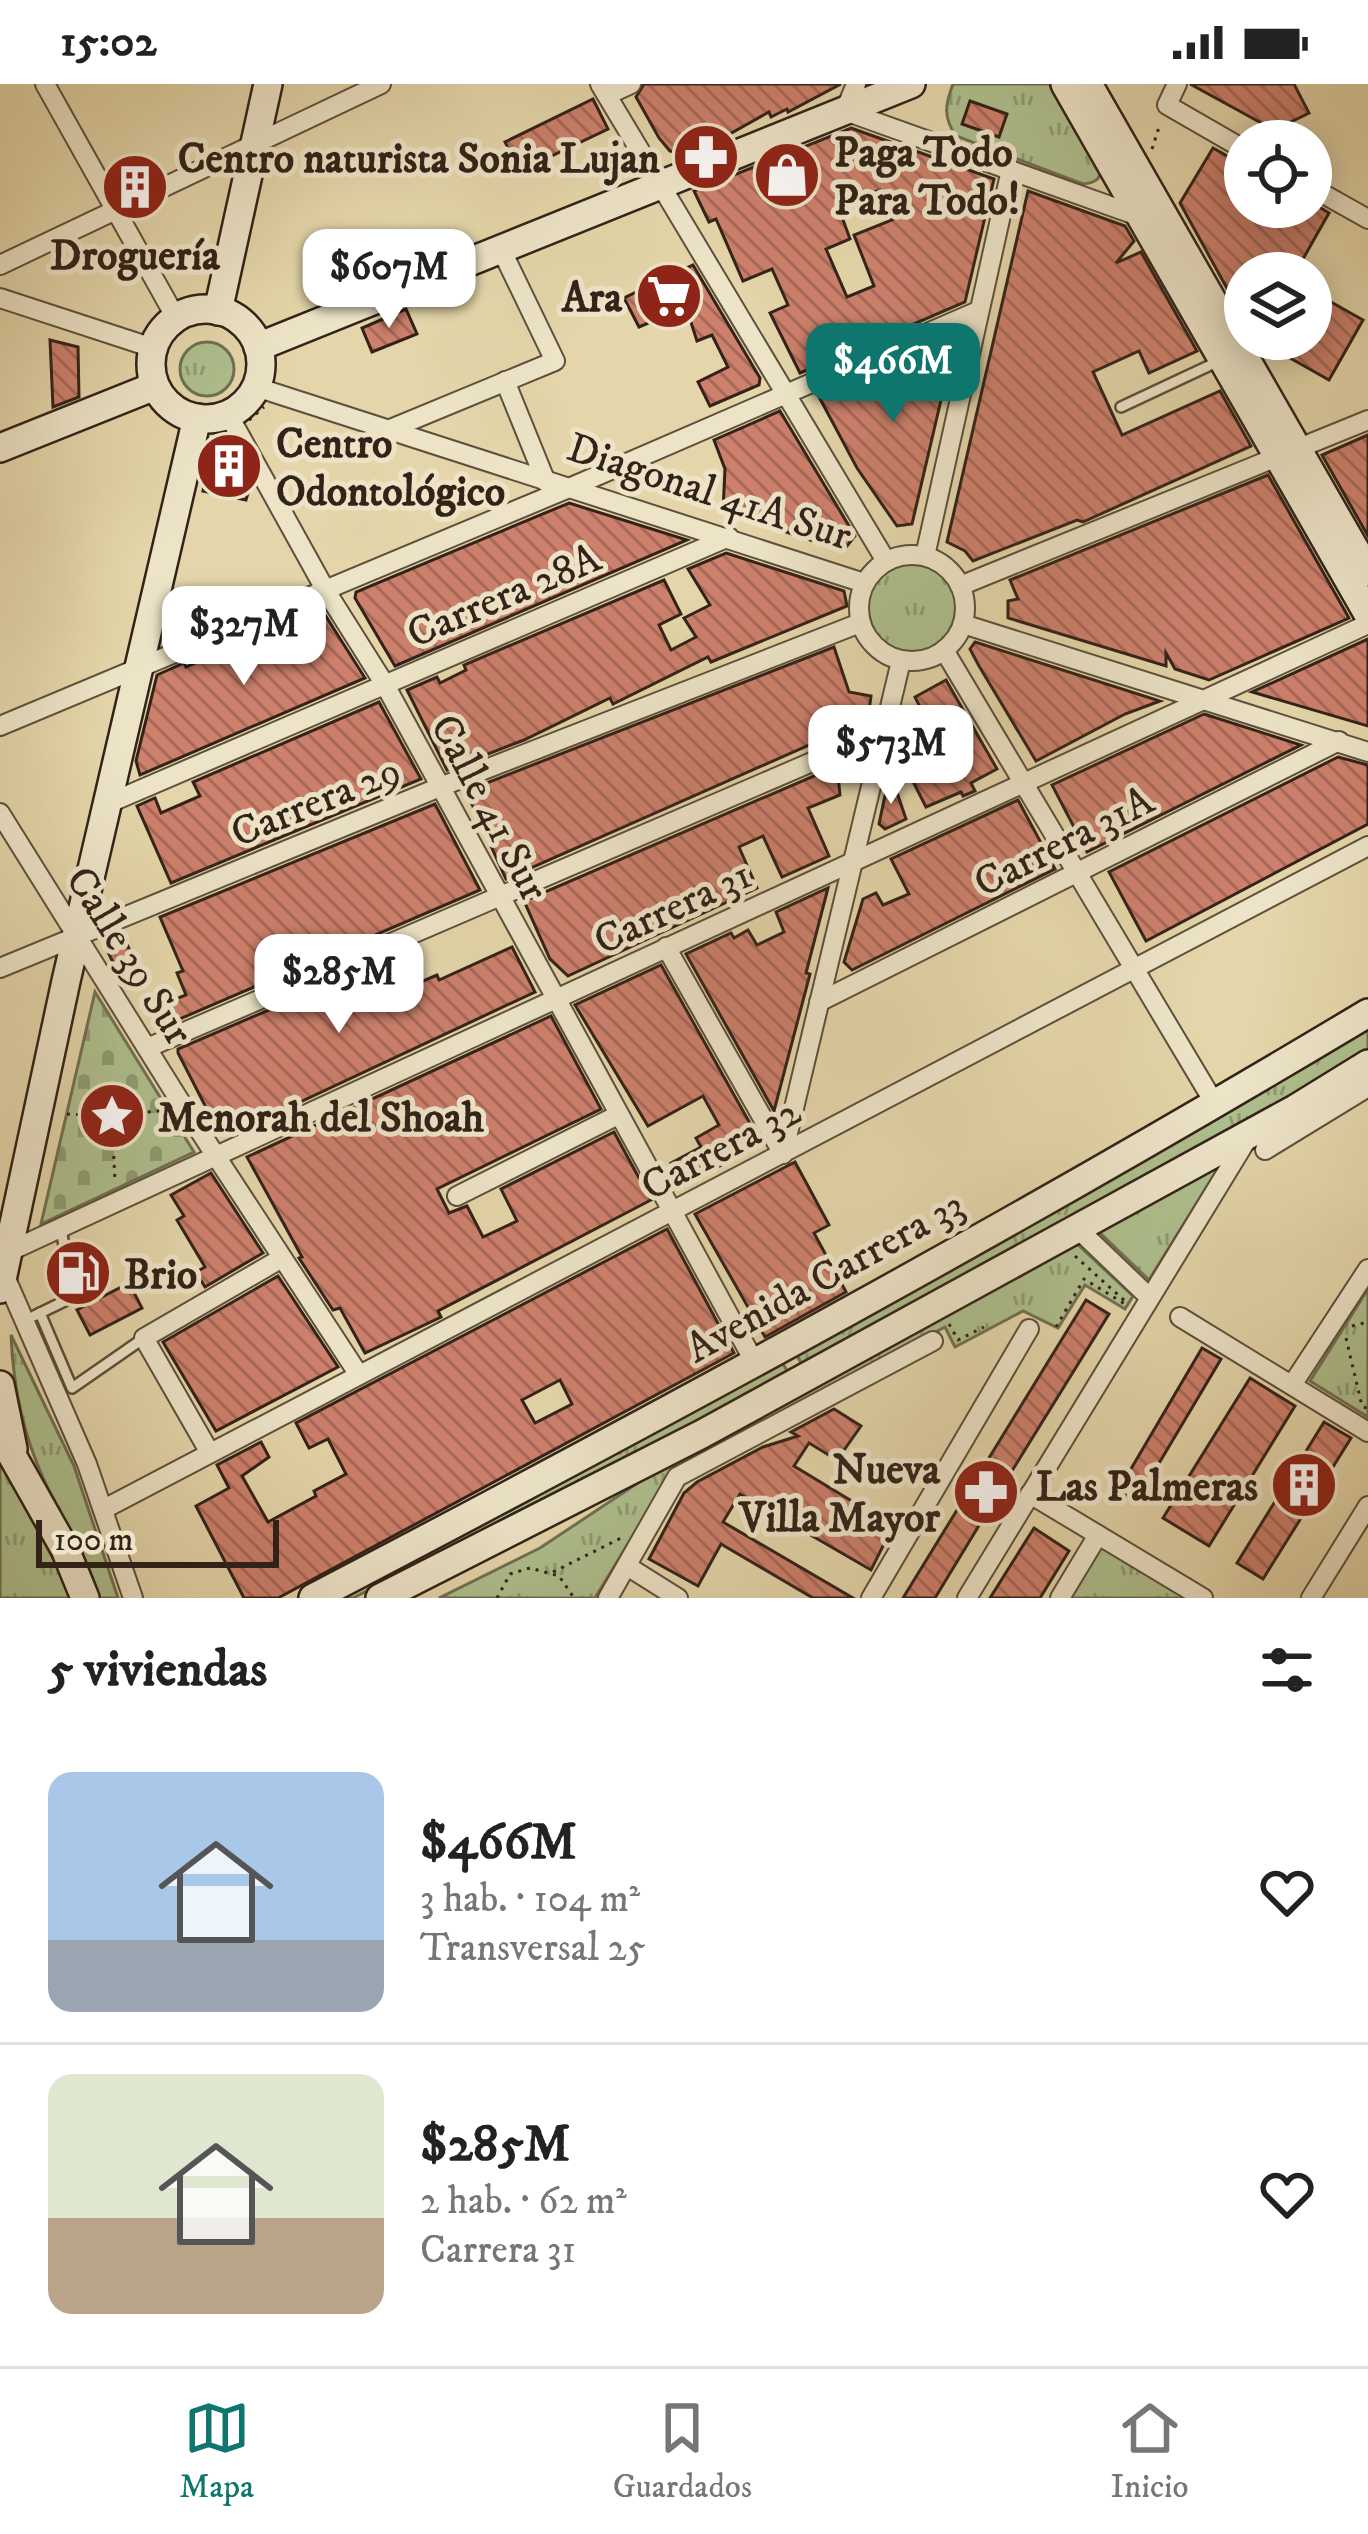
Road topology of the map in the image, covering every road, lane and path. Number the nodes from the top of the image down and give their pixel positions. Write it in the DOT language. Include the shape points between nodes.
graph roads {
  1 [pos="45,84"];
  2 [pos="268,84"];
  3 [pos="381,84"];
  4 [pos="631,84"];
  5 [pos="856,84"];
  6 [pos="911,84"];
  7 [pos="1065,84"];
  8 [pos="1088,84"];
  9 [pos="1177,84"];
  10 [pos="603,90"];
  11 [pos="1167,105"];
  12 [pos="845,111"];
  13 [pos="1224,138"];
  14 [pos="255,144"];
  15 [pos="1153,147"];
  16 [pos="1011,170"];
  17 [pos="661,184"];
  18 [pos="1332,199"];
  19 [pos="116,210"];
  20 [pos="1141,217"];
  21 [pos="1368,219"];
  22 [pos="501,249"];
  23 [pos="0,265"];
  24 [pos="0,298"];
  25 [pos="220,304"];
  26 [pos="978,311"];
  27 [pos="176,318"];
  28 [pos="265,344"];
  29 [pos="153,348"];
  30 [pos="1222,360"];
  31 [pos="506,381"];
  32 [pos="147,389"];
  33 [pos="263,390"];
  34 [pos="786,394"];
  35 [pos="1121,407"];
  36 [pos="1368,420"];
  37 [pos="232,421"];
  38 [pos="195,426"];
  39 [pos="388,430"];
  40 [pos="0,448"];
  41 [pos="1287,453"];
  42 [pos="546,482"];
  43 [pos="569,488"];
  44 [pos="729,537"];
  45 [pos="926,556"];
  46 [pos="886,561"];
  47 [pos="1368,572"];
  48 [pos="864,583"];
  49 [pos="961,586"];
  50 [pos="326,590"];
  51 [pos="1368,614"];
  52 [pos="860,623"];
  53 [pos="1368,623"];
  54 [pos="963,624"];
  55 [pos="944,650"];
  56 [pos="901,661"];
  57 [pos="139,669"];
  58 [pos="384,683"];
  59 [pos="1203,699"];
  60 [pos="0,726"];
  61 [pos="884,731"];
  62 [pos="1339,742"];
  63 [pos="1368,752"];
  64 [pos="1023,782"];
  65 [pos="440,788"];
  66 [pos="107,803"];
  67 [pos="0,813"];
  68 [pos="8,841"];
  69 [pos="1368,846"];
  70 [pos="853,863"];
  71 [pos="1077,872"];
  72 [pos="497,895"];
  73 [pos="77,937"];
  74 [pos="666,947"];
  75 [pos="0,968"];
  76 [pos="1136,970"];
  77 [pos="554,1000"];
  78 [pos="819,1002"];
  79 [pos="1368,1013"];
  80 [pos="147,1048"];
  81 [pos="1368,1064"];
  82 [pos="1368,1087"];
  83 [pos="1215,1104"];
  84 [pos="168,1110"];
  85 [pos="67,1114"];
  86 [pos="618,1115"];
  87 [pos="112,1116"];
  88 [pos="1257,1142"];
  89 [pos="783,1154"];
  90 [pos="216,1156"];
  91 [pos="457,1196"];
  92 [pos="124,1199"];
  93 [pos="672,1212"];
  94 [pos="61,1228"];
  95 [pos="1073,1239"];
  96 [pos="282,1258"];
  97 [pos="68,1268"];
  98 [pos="1368,1269"];
  99 [pos="3,1270"];
  100 [pos="71,1285"];
  101 [pos="1149,1297"];
  102 [pos="946,1317"];
  103 [pos="1180,1317"];
  104 [pos="31,1318"];
  105 [pos="1368,1322"];
  106 [pos="1055,1327"];
  107 [pos="985,1328"];
  108 [pos="1029,1329"];
  109 [pos="144,1338"];
  110 [pos="933,1341"];
  111 [pos="755,1363"];
  112 [pos="359,1376"];
  113 [pos="0,1385"];
  114 [pos="1292,1385"];
  115 [pos="1368,1409"];
  116 [pos="1368,1432"];
  117 [pos="0,1434"];
  118 [pos="210,1453"];
  119 [pos="21,1467"];
  120 [pos="1030,1494"];
  121 [pos="1368,1506"];
  122 [pos="104,1509"];
  123 [pos="628,1535"];
  124 [pos="1098,1535"];
  125 [pos="627,1566"];
  126 [pos="553,1572"];
  127 [pos="414,1589"];
  128 [pos="85,1598"];
  129 [pos="133,1598"];
  130 [pos="313,1598"];
  131 [pos="380,1598"];
  132 [pos="497,1598"];
  133 [pos="574,1598"];
  134 [pos="608,1598"];
  135 [pos="678,1598"];
  136 [pos="872,1598"];
  137 [pos="967,1598"];
  138 [pos="1060,1598"];
  139 [pos="1203,1598"];
  140 [pos="1311,1598"];
  1 -- 19 [label="street"];
  2 -- 14 [label="main road"];
  3 -- 14 [label="street"];
  4 -- 10 [label="street"];
  5 -- 12 [label="street"];
  6 -- 12 [label="main road"];
  7 -- 20 [label="main road"];
  8 -- 41 [label="main road"];
  9 -- 11 [label="street"];
  10 -- 17 [label="street"];
  11 -- 13 [label="street"];
  11 -- 15 [label="path"];
  12 -- 16 [label="street"];
  12 -- 17 [label="main road"];
  14 -- 19 [label="street"];
  14 -- 25 [label="main road"];
  16 -- 20 [label="street"];
  16 -- 26 [label="street"];
  17 -- 22 [label="main road"];
  17 -- 34 [label="street"];
  18 -- 21 [label="street"];
  19 -- 23 [label="street"];
  19 -- 27 [label="street"];
  20 -- 30 [label="main road"];
  22 -- 28 [label="main road"];
  22 -- 31 [label="street" via="555,361"];
  24 -- 29 [label="street"];
  25 -- 27 [label="main road"];
  25 -- 28 [label="main road"];
  25 -- 28 [label="path" via="250,311"];
  26 -- 34 [label="street"];
  26 -- 45 [label="street"];
  27 -- 29 [label="main road"];
  28 -- 33 [label="main road"];
  29 -- 32 [label="main road"];
  30 -- 35 [label="lane"];
  30 -- 41 [label="main road"];
  31 -- 39 [label="street"];
  31 -- 42 [label="street"];
  32 -- 38 [label="main road"];
  32 -- 38 [label="path" via="158,416"];
  32 -- 40 [label="main road"];
  33 -- 37 [label="main road"];
  33 -- 37 [label="path" via="261,411"];
  33 -- 39 [label="street, Diagonal 41A Sur"];
  34 -- 43 [label="street"];
  34 -- 46 [label="street"];
  36 -- 41 [label="street"];
  37 -- 38 [label="main road"];
  37 -- 50 [label="street, Calle 41 Sur"];
  38 -- 57 [label="main road"];
  39 -- 42 [label="street, Diagonal 41A Sur"];
  41 -- 47 [label="main road"];
  41 -- 49 [label="street"];
  41 -- 51 [label="main road"];
  42 -- 43 [label="street, Diagonal 41A Sur"];
  43 -- 44 [label="street, Diagonal 41A Sur"];
  43 -- 50 [label="street"];
  44 -- 48 [label="street, Diagonal 41A Sur"];
  44 -- 58 [label="street, Carrera 28A"];
  45 -- 46 [label="street"];
  45 -- 49 [label="street"];
  46 -- 48 [label="street"];
  48 -- 52 [label="street"];
  49 -- 54 [label="street"];
  50 -- 57 [label="street"];
  50 -- 58 [label="street, Calle 41 Sur"];
  52 -- 56 [label="street" via="875,647"];
  52 -- 65 [label="street, Carrera 29"];
  53 -- 59 [label="street, Carrera 31"];
  54 -- 55 [label="street"];
  54 -- 59 [label="street"];
  55 -- 56 [label="street"];
  55 -- 64 [label="street"];
  56 -- 61 [label="street"];
  57 -- 60 [label="street"];
  57 -- 66 [label="main road"];
  58 -- 65 [label="street, Calle 41 Sur"];
  58 -- 66 [label="street, Carrera 28A"];
  59 -- 62 [label="street"];
  59 -- 64 [label="street, Carrera 31"];
  61 -- 70 [label="street"];
  61 -- 72 [label="street"];
  62 -- 63 [label="street"];
  62 -- 71 [label="street, Carrera 31A"];
  64 -- 70 [label="street, Carrera 31"];
  64 -- 71 [label="street"];
  65 -- 72 [label="street, Calle 41 Sur"];
  65 -- 73 [label="street, Carrera 29"];
  66 -- 73 [label="main road"];
  67 -- 68 [label="street, Calle 39 Sur"];
  68 -- 73 [label="street, Calle 39 Sur"];
  69 -- 76 [label="street, Carrera 32"];
  70 -- 74 [label="street, Carrera 31"];
  70 -- 78 [label="street"];
  71 -- 76 [label="street"];
  71 -- 78 [label="street, Carrera 31A"];
  72 -- 77 [label="street, Calle 41 Sur"];
  72 -- 80 [label="street"];
  73 -- 75 [label="street, Carrera 29"];
  73 -- 80 [label="street, Calle 39 Sur"];
  73 -- 99 [label="main road"];
  74 -- 77 [label="street, Carrera 31"];
  74 -- 89 [label="street"];
  76 -- 83 [label="street"];
  76 -- 89 [label="street, Carrera 32"];
  77 -- 86 [label="street, Calle 41 Sur"];
  77 -- 90 [label="street, Carrera 31"];
  78 -- 89 [label="street"];
  79 -- 83 [label="main road, Avenida Carrera 33"];
  80 -- 90 [label="street, Calle 39 Sur"];
  81 -- 88 [label="main road, Avenida Carrera 33"];
  82 -- 88 [label="street"];
  83 -- 111 [label="main road, Avenida Carrera 33"];
  84 -- 87 [label="path"];
  85 -- 87 [label="path"];
  86 -- 91 [label="street"];
  86 -- 93 [label="street, Calle 41 Sur"];
  87 -- 92 [label="path" via="112,1173"];
  88 -- 95 [label="main road, Avenida Carrera 33"];
  88 -- 101 [label="street"];
  89 -- 93 [label="street, Carrera 32"];
  90 -- 92 [label="street, Carrera 31"];
  90 -- 96 [label="street, Calle 39 Sur"];
  92 -- 94 [label="street, Carrera 31"];
  93 -- 111 [label="street, Calle 41 Sur"];
  93 -- 112 [label="street, Carrera 32"];
  94 -- 97 [label="lane"];
  94 -- 99 [label="street, Carrera 31"];
  95 -- 101 [label="street"];
  95 -- 106 [label="path" via="1132,1307 1084,1280"];
  95 -- 127 [label="main road, Avenida Carrera 33"];
  96 -- 109 [label="street"];
  96 -- 112 [label="street, Calle 39 Sur"];
  98 -- 114 [label="street"];
  99 -- 104 [label="street"];
  100 -- 104 [label="lane" via="73,1297"];
  101 -- 120 [label="street"];
  102 -- 107 [label="path" via="958,1340"];
  103 -- 114 [label="street"];
  104 -- 109 [label="lane" via="72,1388"];
  104 -- 122 [label="street"];
  105 -- 115 [label="path" via="1343,1328"];
  108 -- 136 [label="street"];
  109 -- 118 [label="street"];
  110 -- 125 [label="street" via="677,1477"];
  111 -- 130 [label="main road, Avenida Carrera 33"];
  112 -- 118 [label="street, Carrera 32"];
  113 -- 119 [label="main road"];
  114 -- 116 [label="street"];
  117 -- 119 [label="main road"];
  118 -- 122 [label="street, Carrera 32"];
  119 -- 128 [label="main road"];
  120 -- 124 [label="street"];
  120 -- 137 [label="street"];
  121 -- 140 [label="street"];
  122 -- 129 [label="street"];
  123 -- 126 [label="path"];
  124 -- 138 [label="street"];
  124 -- 139 [label="street"];
  125 -- 134 [label="street"];
  125 -- 135 [label="street"];
  126 -- 132 [label="path" via="510,1574"];
  126 -- 133 [label="path"];
  127 -- 131 [label="main road, Avenida Carrera 33"];
}
